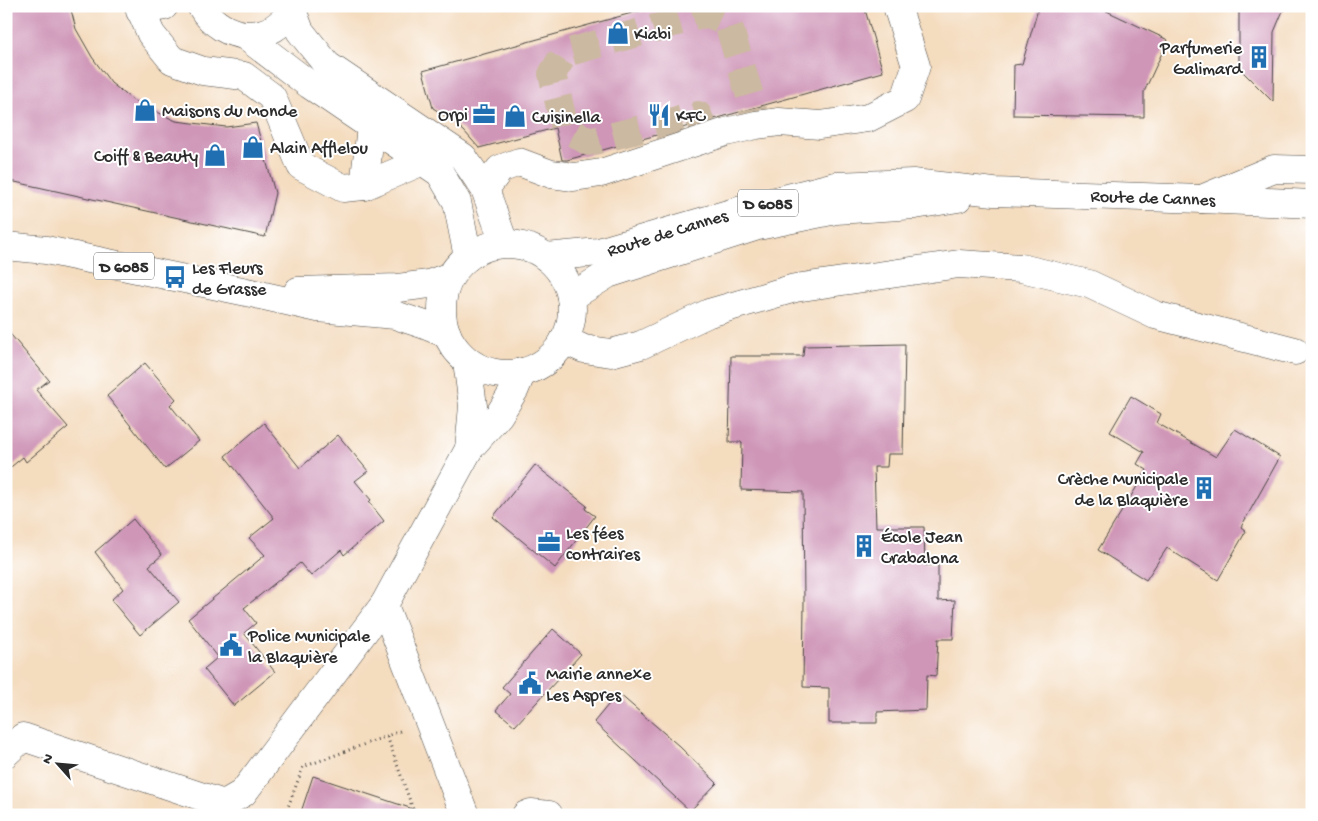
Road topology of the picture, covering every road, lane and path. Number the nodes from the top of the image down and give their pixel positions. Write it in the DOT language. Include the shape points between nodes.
graph roads {
  1 [pos="201,6"];
  2 [pos="897,6"];
  3 [pos="148,8"];
  4 [pos="292,8"];
  5 [pos="244,35"];
  6 [pos="371,127"];
  7 [pos="422,161"];
  8 [pos="1312,170"];
  9 [pos="364,186"];
  10 [pos="485,189"];
  11 [pos="994,192"];
  12 [pos="1202,198"];
  13 [pos="1312,204"];
  14 [pos="504,243"];
  15 [pos="6,246"];
  16 [pos="546,257"];
  17 [pos="459,267"];
  18 [pos="242,291"];
  19 [pos="571,297"];
  20 [pos="447,334"];
  21 [pos="564,340"];
  22 [pos="1295,351"];
  23 [pos="467,361"];
  24 [pos="522,372"];
  25 [pos="469,449"];
  26 [pos="384,605"];
  27 [pos="429,721"];
  28 [pos="387,736"];
  29 [pos="6,753"];
  30 [pos="285,815"];
  31 [pos="415,815"];
  32 [pos="465,815"];
  33 [pos="526,815"];
  34 [pos="549,815"];
  1 -- 5 [label="main road" via="217,26"];
  2 -- 10 [label="main road" via="916,66 905,98 868,118 820,124 779,122 756,125 601,172 574,177 550,174 519,162 500,169"];
  3 -- 9 [label="main road" via="151,34 172,60 203,71 244,76 272,98 301,166 344,188"];
  4 -- 5 [label="main road" via="272,29"];
  4 -- 10 [label="main road" via="300,31 327,65 463,157"];
  5 -- 6 [label="main road" via="310,86"];
  6 -- 7 [label="main road"];
  6 -- 9 [label="main road"];
  7 -- 9 [label="main road"];
  7 -- 17 [label="main road" via="440,173 457,202"];
  8 -- 12 [label="main road" via="1274,169"];
  10 -- 14 [label="main road"];
  11 -- 12 [label="main road, Route de Cannes / D 6085"];
  11 -- 16 [label="main road, Route de Cannes / D 6085" via="913,183 835,186 752,206 599,252"];
  11 -- 19 [label="main road, Route de Cannes / D 6085" via="915,205 836,210 758,226 608,274"];
  12 -- 13 [label="main road, Route de Cannes / D 6085"];
  14 -- 16 [label="main road" via="526,247"];
  14 -- 17 [label="main road" via="488,247"];
  15 -- 18 [label="main road, D 6085" via="46,250"];
  16 -- 19 [label="main road" via="563,276"];
  17 -- 18 [label="main road, D 6085" via="430,284 398,288"];
  17 -- 20 [label="main road" via="443,298 442,316"];
  18 -- 20 [label="main road, D 6085" via="318,308 395,316"];
  19 -- 21 [label="main road" via="571,319"];
  20 -- 23 [label="main road"];
  21 -- 22 [label="main road" via="584,349 611,353 641,345 709,313 795,288 958,264 1021,268 1089,284 1155,315"];
  21 -- 24 [label="main road" via="543,363"];
  23 -- 24 [label="main road" via="487,371"];
  23 -- 25 [label="main road" via="473,406"];
  24 -- 25 [label="main road" via="499,415"];
  25 -- 26 [label="main road"];
  26 -- 27 [label="main road"];
  26 -- 29 [label="main road" via="243,793 224,804 23,737"];
  27 -- 28 [label="path"];
  27 -- 32 [label="main road"];
  28 -- 30 [label="path" via="303,767"];
  28 -- 31 [label="path"];
  33 -- 34 [label="main road"];
}
